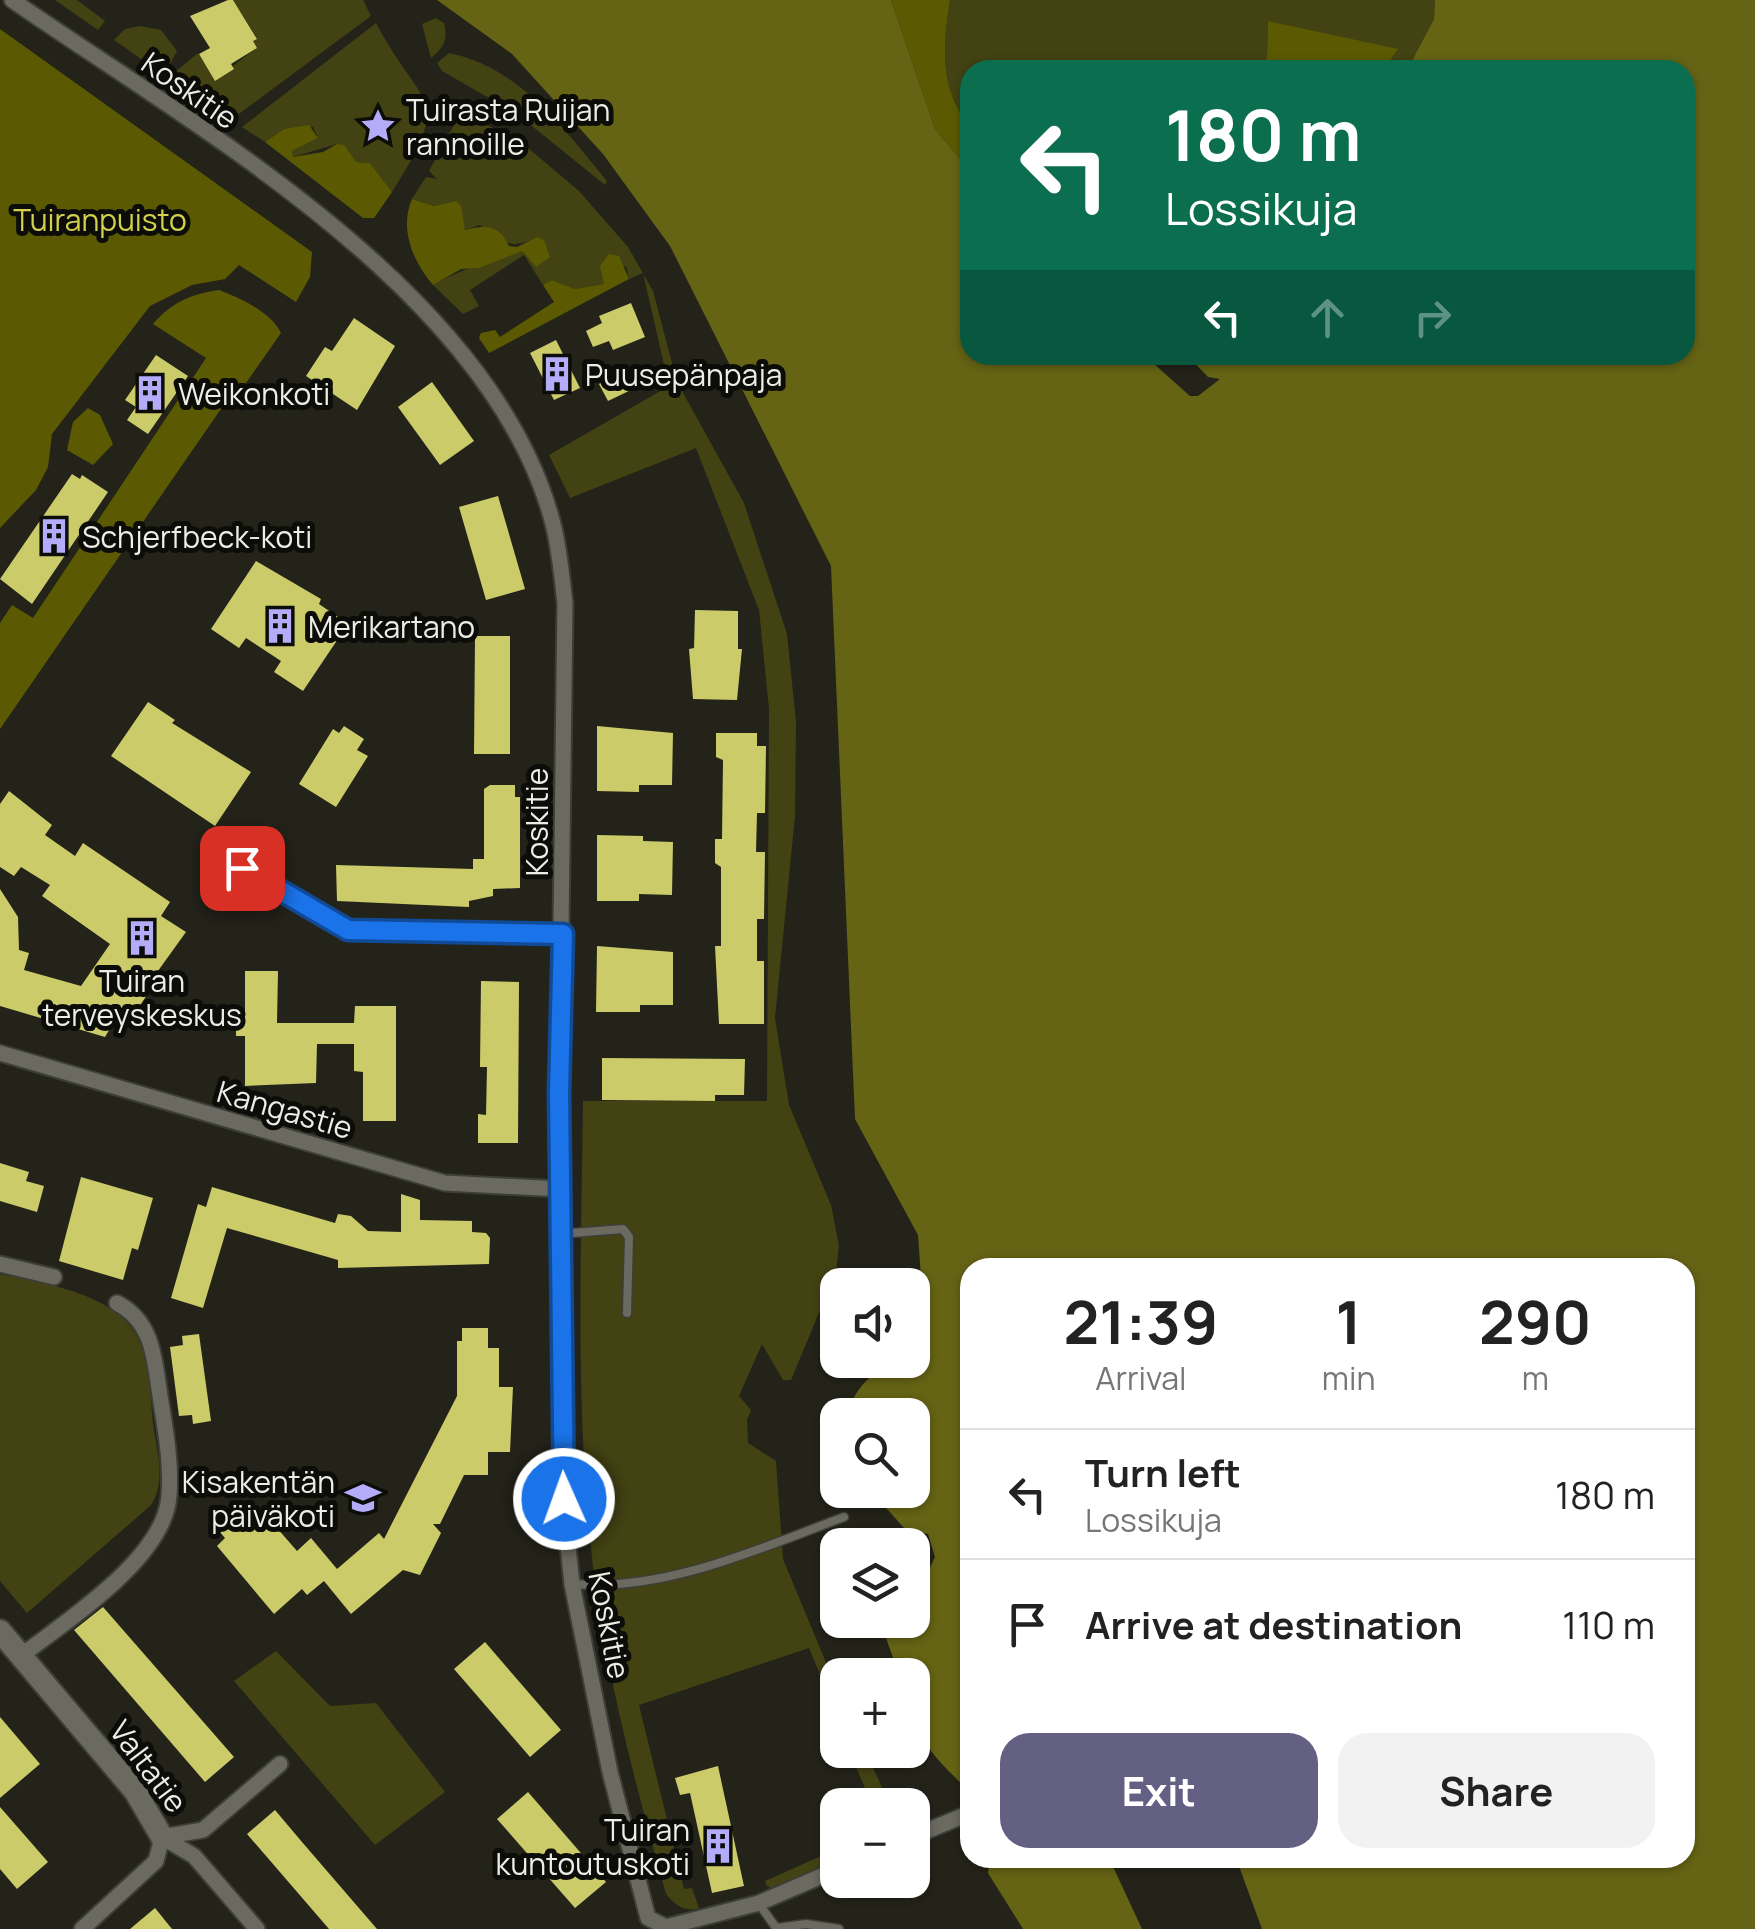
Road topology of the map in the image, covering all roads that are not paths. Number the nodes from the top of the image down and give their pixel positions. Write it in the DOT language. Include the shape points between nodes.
graph roads {
  1 [pos="12,0"];
  2 [pos="242,868"];
  3 [pos="563,934"];
  4 [pos="0,1053"];
  5 [pos="560,1189"];
  6 [pos="572,1233"];
  7 [pos="0,1264"];
  8 [pos="54,1277"];
  9 [pos="118,1303"];
  10 [pos="627,1313"];
  11 [pos="844,1517"];
  12 [pos="572,1584"];
  13 [pos="0,1631"];
  14 [pos="21,1656"];
  15 [pos="280,1764"];
  16 [pos="960,1817"];
  17 [pos="930,1830"];
  18 [pos="162,1836"];
  19 [pos="820,1877"];
  20 [pos="759,1903"];
  21 [pos="666,1928"];
  22 [pos="777,1928"];
  23 [pos="82,1929"];
  24 [pos="257,1929"];
  25 [pos="839,1929"];
  1 -- 3 [label="street, Koskitie" via="360,248 449,336 514,432 554,528 565,604"];
  2 -- 3 [label="street" via="348,930"];
  3 -- 5 [label="street, Koskitie"];
  4 -- 5 [label="street, Kangastie" via="446,1183"];
  5 -- 12 [label="street, Koskitie" via="561,1430"];
  6 -- 10 [label="lane" via="624,1228 630,1237"];
  7 -- 8 [label="street"];
  9 -- 14 [label="street" via="135,1315 152,1346 168,1471 166,1515 140,1558"];
  11 -- 12 [label="lane" via="689,1570 602,1586"];
  12 -- 21 [label="street, Koskitie" via="642,1902 648,1918"];
  13 -- 14 [label="street, Valtatie"];
  14 -- 18 [label="street, Valtatie" via="136,1790"];
  15 -- 18 [label="street" via="203,1830"];
  16 -- 17 [label="street"];
  18 -- 23 [label="street" via="156,1862"];
  18 -- 24 [label="street, Valtatie" via="194,1856"];
  19 -- 20 [label="street"];
  20 -- 21 [label="street"];
  20 -- 22 [label="lane"];
  22 -- 25 [label="lane"];
}
